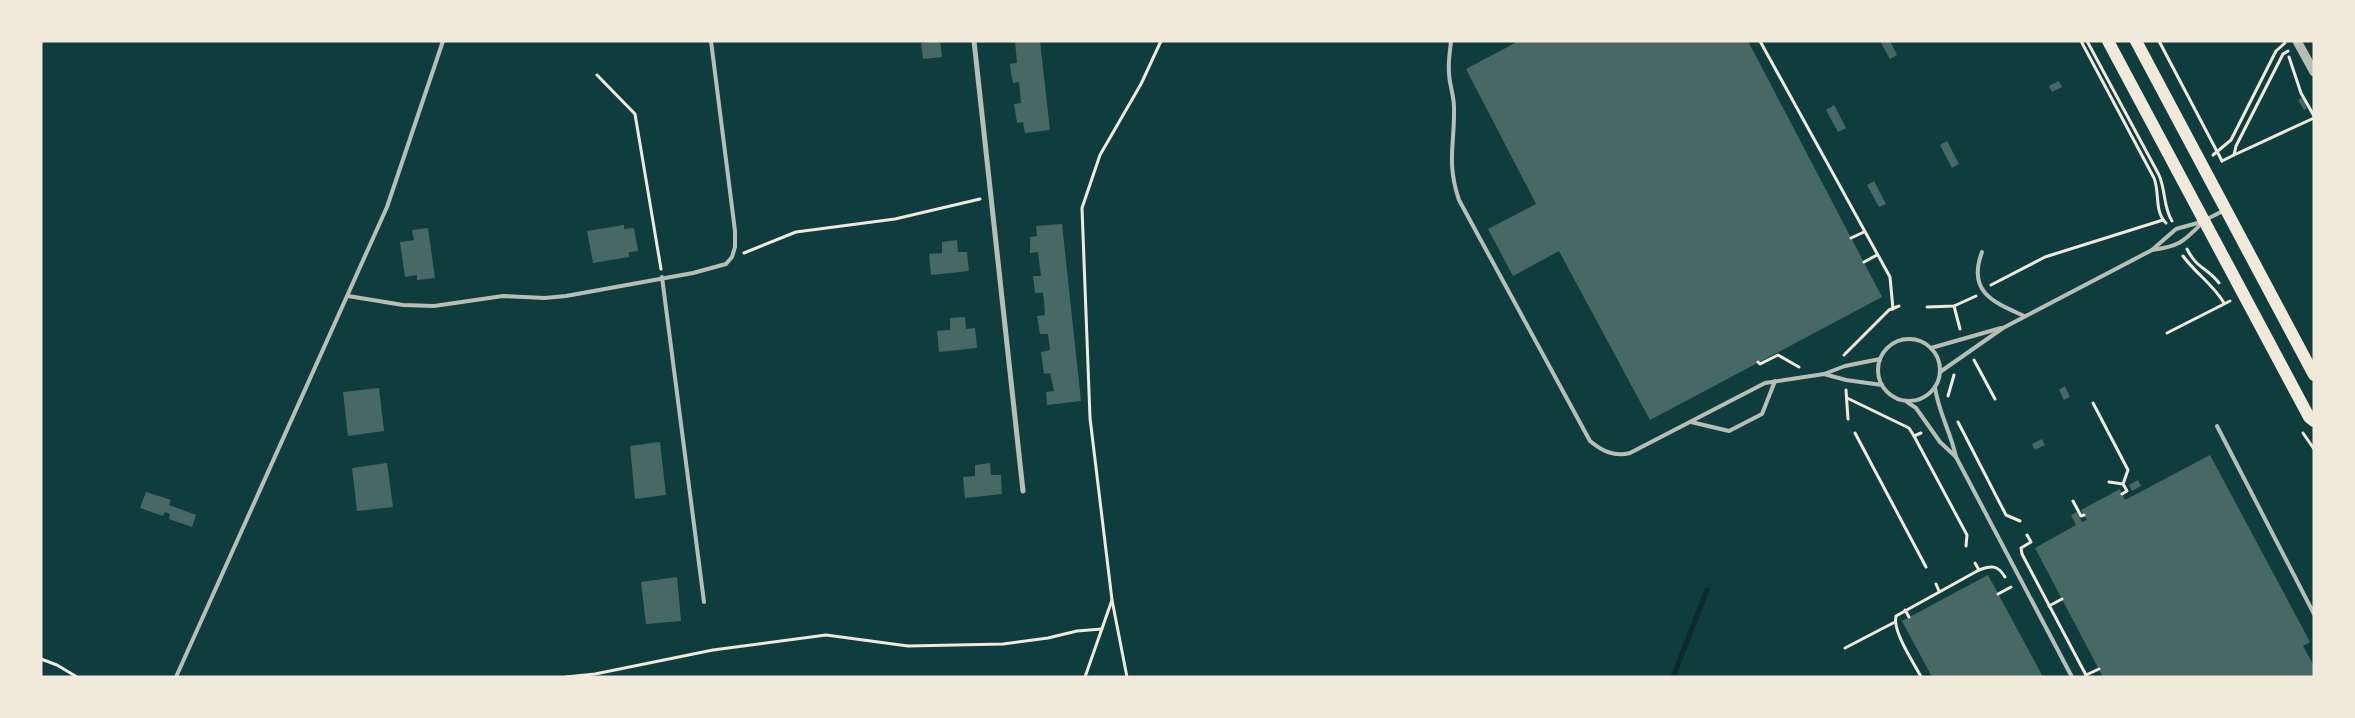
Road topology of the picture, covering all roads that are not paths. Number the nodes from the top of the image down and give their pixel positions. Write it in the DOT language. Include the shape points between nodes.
graph roads {
  1 [pos="443,41"];
  2 [pos="711,41"];
  3 [pos="974,41"];
  4 [pos="1451,41"];
  5 [pos="2108,41"];
  6 [pos="2136,41"];
  7 [pos="2297,41"];
  8 [pos="2314,72"];
  9 [pos="2225,210"];
  10 [pos="2204,221"];
  11 [pos="2152,250"];
  12 [pos="1982,252"];
  13 [pos="662,277"];
  14 [pos="348,296"];
  15 [pos="2024,316"];
  16 [pos="2003,328"];
  17 [pos="1931,348"];
  18 [pos="1880,359"];
  19 [pos="1940,372"];
  20 [pos="1824,374"];
  21 [pos="2314,375"];
  22 [pos="1775,381"];
  23 [pos="1882,385"];
  24 [pos="1935,386"];
  25 [pos="1904,400"];
  26 [pos="2314,421"];
  27 [pos="1691,422"];
  28 [pos="2217,426"];
  29 [pos="1956,457"];
  30 [pos="1023,491"];
  31 [pos="704,602"];
  32 [pos="2314,614"];
  33 [pos="176,677"];
  34 [pos="2072,677"];
  1 -- 14 [label="lane" via="387,207"];
  2 -- 13 [label="lane" via="735,247 726,264"];
  3 -- 30 [label="street"];
  4 -- 27 [label="lane" via="1448,74 1454,102 1450,160 1453,181 1460,200 1590,441 1600,449 1621,455"];
  5 -- 10 [label="main road"];
  6 -- 9 [label="main road"];
  7 -- 8 [label="street"];
  9 -- 10 [label="lane"];
  9 -- 21 [label="main road"];
  10 -- 11 [label="lane" via="2176,229"];
  10 -- 11 [label="lane" via="2183,242"];
  10 -- 26 [label="main road"];
  11 -- 15 [label="lane"];
  12 -- 15 [label="lane" via="1977,278 1982,291 1996,303"];
  13 -- 14 [label="lane" via="566,296 503,296 434,306 403,305"];
  13 -- 31 [label="lane"];
  14 -- 33 [label="lane"];
  15 -- 16 [label="lane"];
  16 -- 17 [label="lane"];
  16 -- 19 [label="lane"];
  17 -- 18 [label="lane" via="1916,340 1904,339 1887,348"];
  17 -- 19 [label="lane" via="1938,359"];
  18 -- 20 [label="lane"];
  18 -- 23 [label="lane"];
  19 -- 24 [label="lane"];
  20 -- 22 [label="lane"];
  20 -- 23 [label="lane"];
  22 -- 27 [label="lane" via="1764,383"];
  22 -- 27 [label="lane" via="1762,414 1729,431"];
  23 -- 25 [label="lane" via="1891,395"];
  24 -- 25 [label="lane" via="1924,397"];
  24 -- 29 [label="lane"];
  25 -- 29 [label="lane" via="1916,408 1940,442"];
  28 -- 32 [label="lane"];
  29 -- 34 [label="lane"];
}
